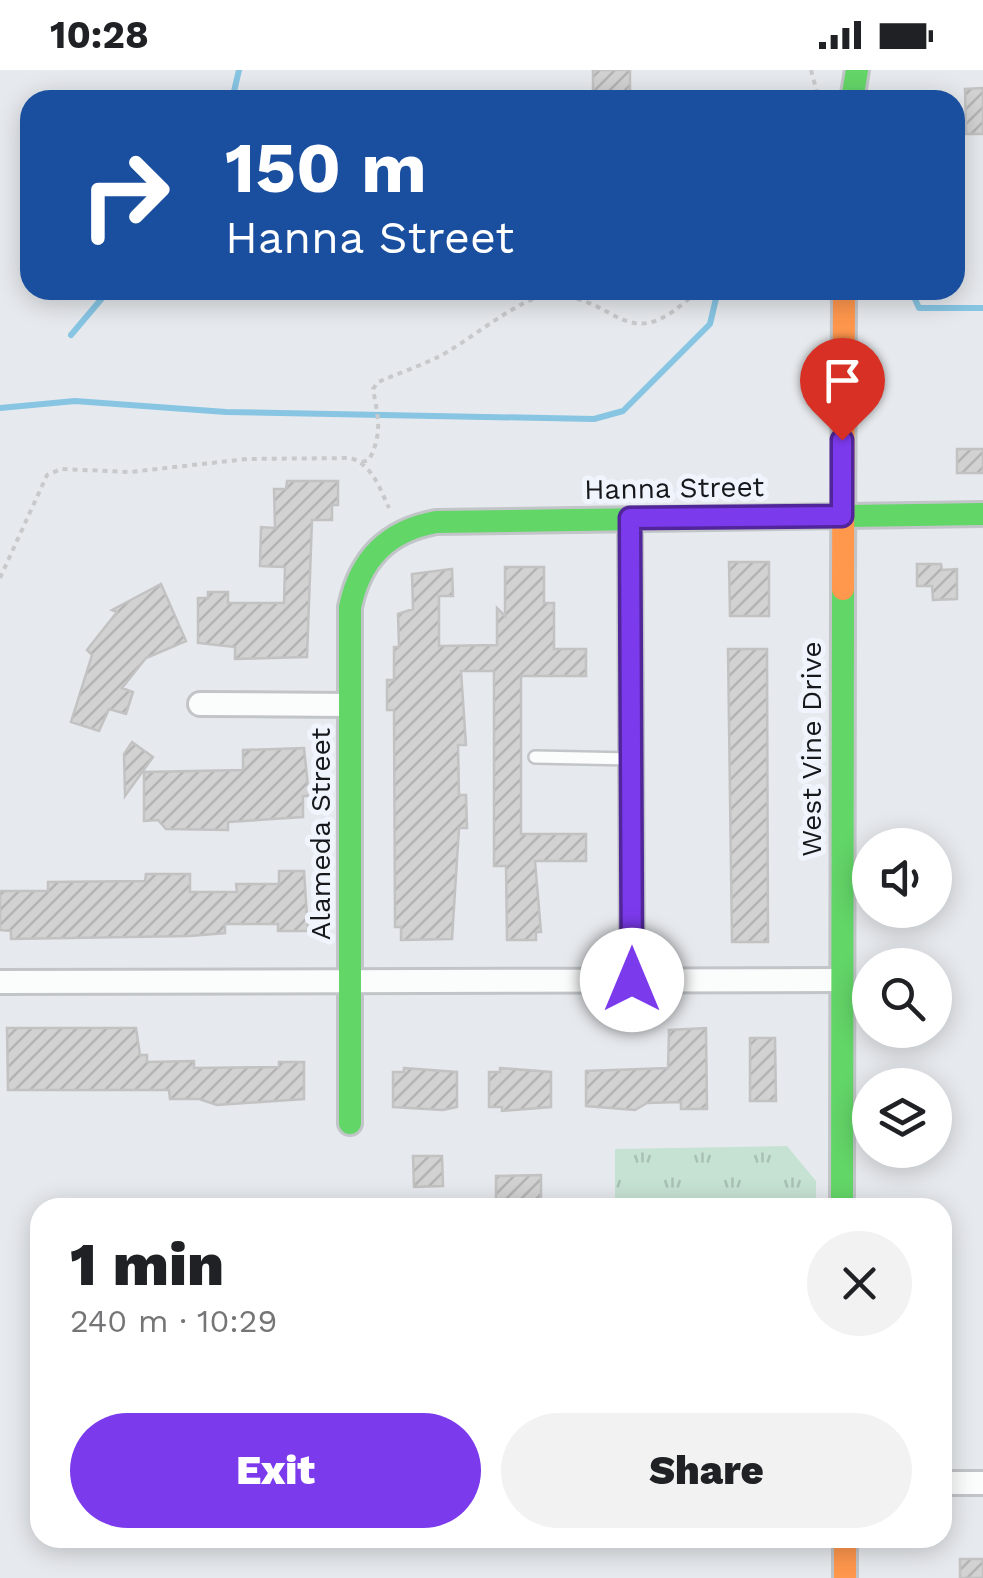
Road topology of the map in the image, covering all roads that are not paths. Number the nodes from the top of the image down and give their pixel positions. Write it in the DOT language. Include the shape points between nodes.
graph roads {
  1 [pos="844,300"];
  2 [pos="983,514"];
  3 [pos="842,516"];
  4 [pos="630,518"];
  5 [pos="373,550"];
  6 [pos="200,704"];
  7 [pos="350,705"];
  8 [pos="535,758"];
  9 [pos="631,759"];
  10 [pos="632,980"];
  11 [pos="841,980"];
  12 [pos="350,981"];
  13 [pos="0,982"];
  14 [pos="350,1123"];
  15 [pos="842,1198"];
  16 [pos="952,1483"];
  17 [pos="983,1483"];
  18 [pos="845,1548"];
  19 [pos="845,1578"];
  1 -- 3 [label="street, West Vine Drive"];
  2 -- 3 [label="street, Hanna Street"];
  3 -- 4 [label="street, Hanna Street"];
  3 -- 11 [label="street, West Vine Drive"];
  4 -- 5 [label="street, Hanna Street" via="436,522 399,531"];
  4 -- 9 [label="street"];
  5 -- 7 [label="street, Alameda Street" via="352,589"];
  6 -- 7 [label="street"];
  7 -- 12 [label="street, Alameda Street"];
  8 -- 9 [label="lane"];
  9 -- 10 [label="street"];
  10 -- 11 [label="street"];
  10 -- 12 [label="street"];
  11 -- 15 [label="street, West Vine Drive"];
  12 -- 13 [label="street"];
  12 -- 14 [label="street, Alameda Street"];
  16 -- 17 [label="street"];
  18 -- 19 [label="street"];
}
